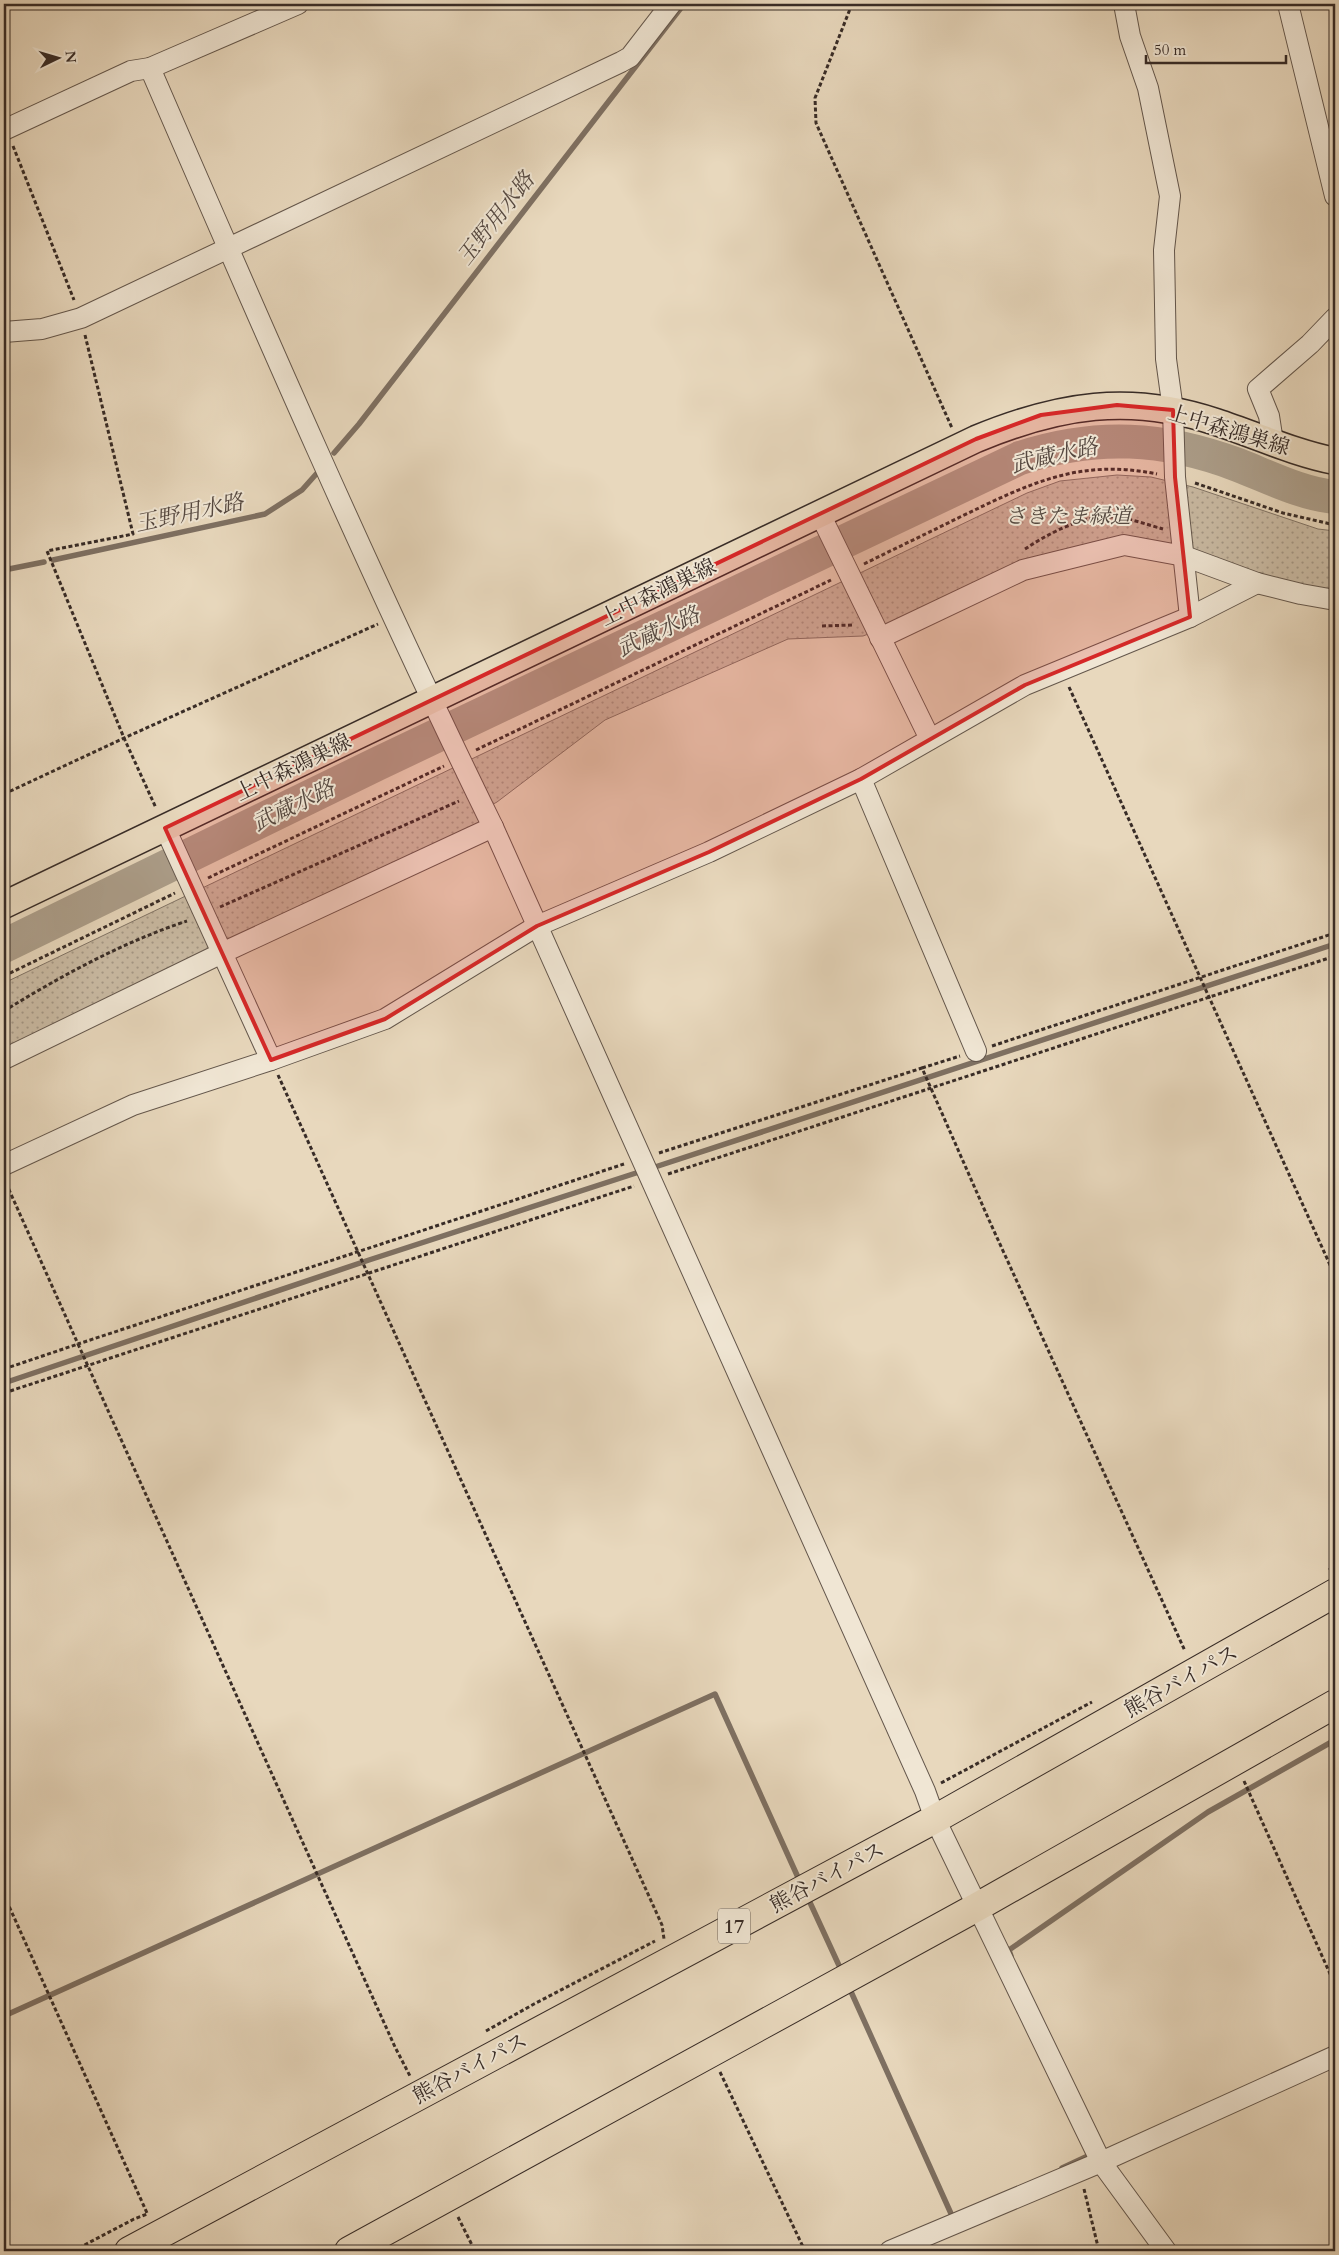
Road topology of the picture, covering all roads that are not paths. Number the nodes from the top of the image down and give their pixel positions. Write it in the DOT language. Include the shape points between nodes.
graph roads {
  1 [pos="298,4"];
  2 [pos="671,4"];
  3 [pos="1124,4"];
  4 [pos="1288,4"];
  5 [pos="150,68"];
  6 [pos="5,130"];
  7 [pos="1335,196"];
  8 [pos="229,249"];
  9 [pos="1335,318"];
  10 [pos="4,332"];
  11 [pos="1174,420"];
  12 [pos="1273,442"];
  13 [pos="1335,461"];
  14 [pos="824,521"];
  15 [pos="1184,556"];
  16 [pos="1257,583"];
  17 [pos="1335,600"];
  18 [pos="1190,617"];
  19 [pos="880,638"];
  20 [pos="435,708"];
  21 [pos="930,739"];
  22 [pos="862,779"];
  23 [pos="493,827"];
  24 [pos="168,836"];
  25 [pos="4,905"];
  26 [pos="536,926"];
  27 [pos="222,953"];
  28 [pos="976,1051"];
  29 [pos="4,1059"];
  30 [pos="271,1060"];
  31 [pos="4,1165"];
  32 [pos="1335,1593"];
  33 [pos="1335,1704"];
  34 [pos="935,1818"];
  35 [pos="977,1907"];
  36 [pos="1335,2056"];
  37 [pos="1101,2162"];
  38 [pos="129,2251"];
  39 [pos="349,2251"];
  40 [pos="890,2251"];
  41 [pos="1166,2251"];
  1 -- 5 [label="street"];
  2 -- 8 [label="street" via="625,60"];
  3 -- 11 [label="street" via="1130,36 1148,88 1170,196 1163,278 1166,359"];
  4 -- 7 [label="street"];
  5 -- 6 [label="street" via="131,70"];
  5 -- 8 [label="street"];
  8 -- 10 [label="street" via="81,318 42,329"];
  8 -- 20 [label="street"];
  9 -- 12 [label="street" via="1258,389 1269,416"];
  11 -- 12 [label="main road, 上中森鴻巣線" via="1216,421"];
  11 -- 14 [label="main road, 上中森鴻巣線" via="1117,405 1061,411 1016,423 961,447"];
  11 -- 15 [label="street" via="1170,470"];
  12 -- 13 [label="main road, 上中森鴻巣線"];
  14 -- 19 [label="street"];
  14 -- 20 [label="main road, 上中森鴻巣線"];
  15 -- 16 [label="street"];
  15 -- 18 [label="street"];
  15 -- 19 [label="street" via="1124,545 1023,570"];
  16 -- 17 [label="street"];
  16 -- 18 [label="street"];
  18 -- 21 [label="street" via="1025,685"];
  19 -- 21 [label="street"];
  20 -- 23 [label="street"];
  20 -- 24 [label="main road, 上中森鴻巣線"];
  21 -- 22 [label="street"];
  22 -- 26 [label="street" via="709,852"];
  22 -- 28 [label="street"];
  23 -- 26 [label="street"];
  23 -- 27 [label="street"];
  24 -- 25 [label="main road, 上中森鴻巣線"];
  24 -- 27 [label="street"];
  26 -- 30 [label="street" via="385,1018"];
  26 -- 34 [label="street"];
  27 -- 29 [label="street"];
  27 -- 30 [label="street"];
  30 -- 31 [label="street" via="133,1105"];
  32 -- 34 [label="highway, 熊谷バイパス / 17"];
  33 -- 35 [label="highway"];
  34 -- 35 [label="street"];
  34 -- 38 [label="highway, 熊谷バイパス / 17"];
  35 -- 37 [label="street"];
  35 -- 39 [label="highway"];
  36 -- 37 [label="street"];
  37 -- 40 [label="street"];
  37 -- 41 [label="street"];
}
